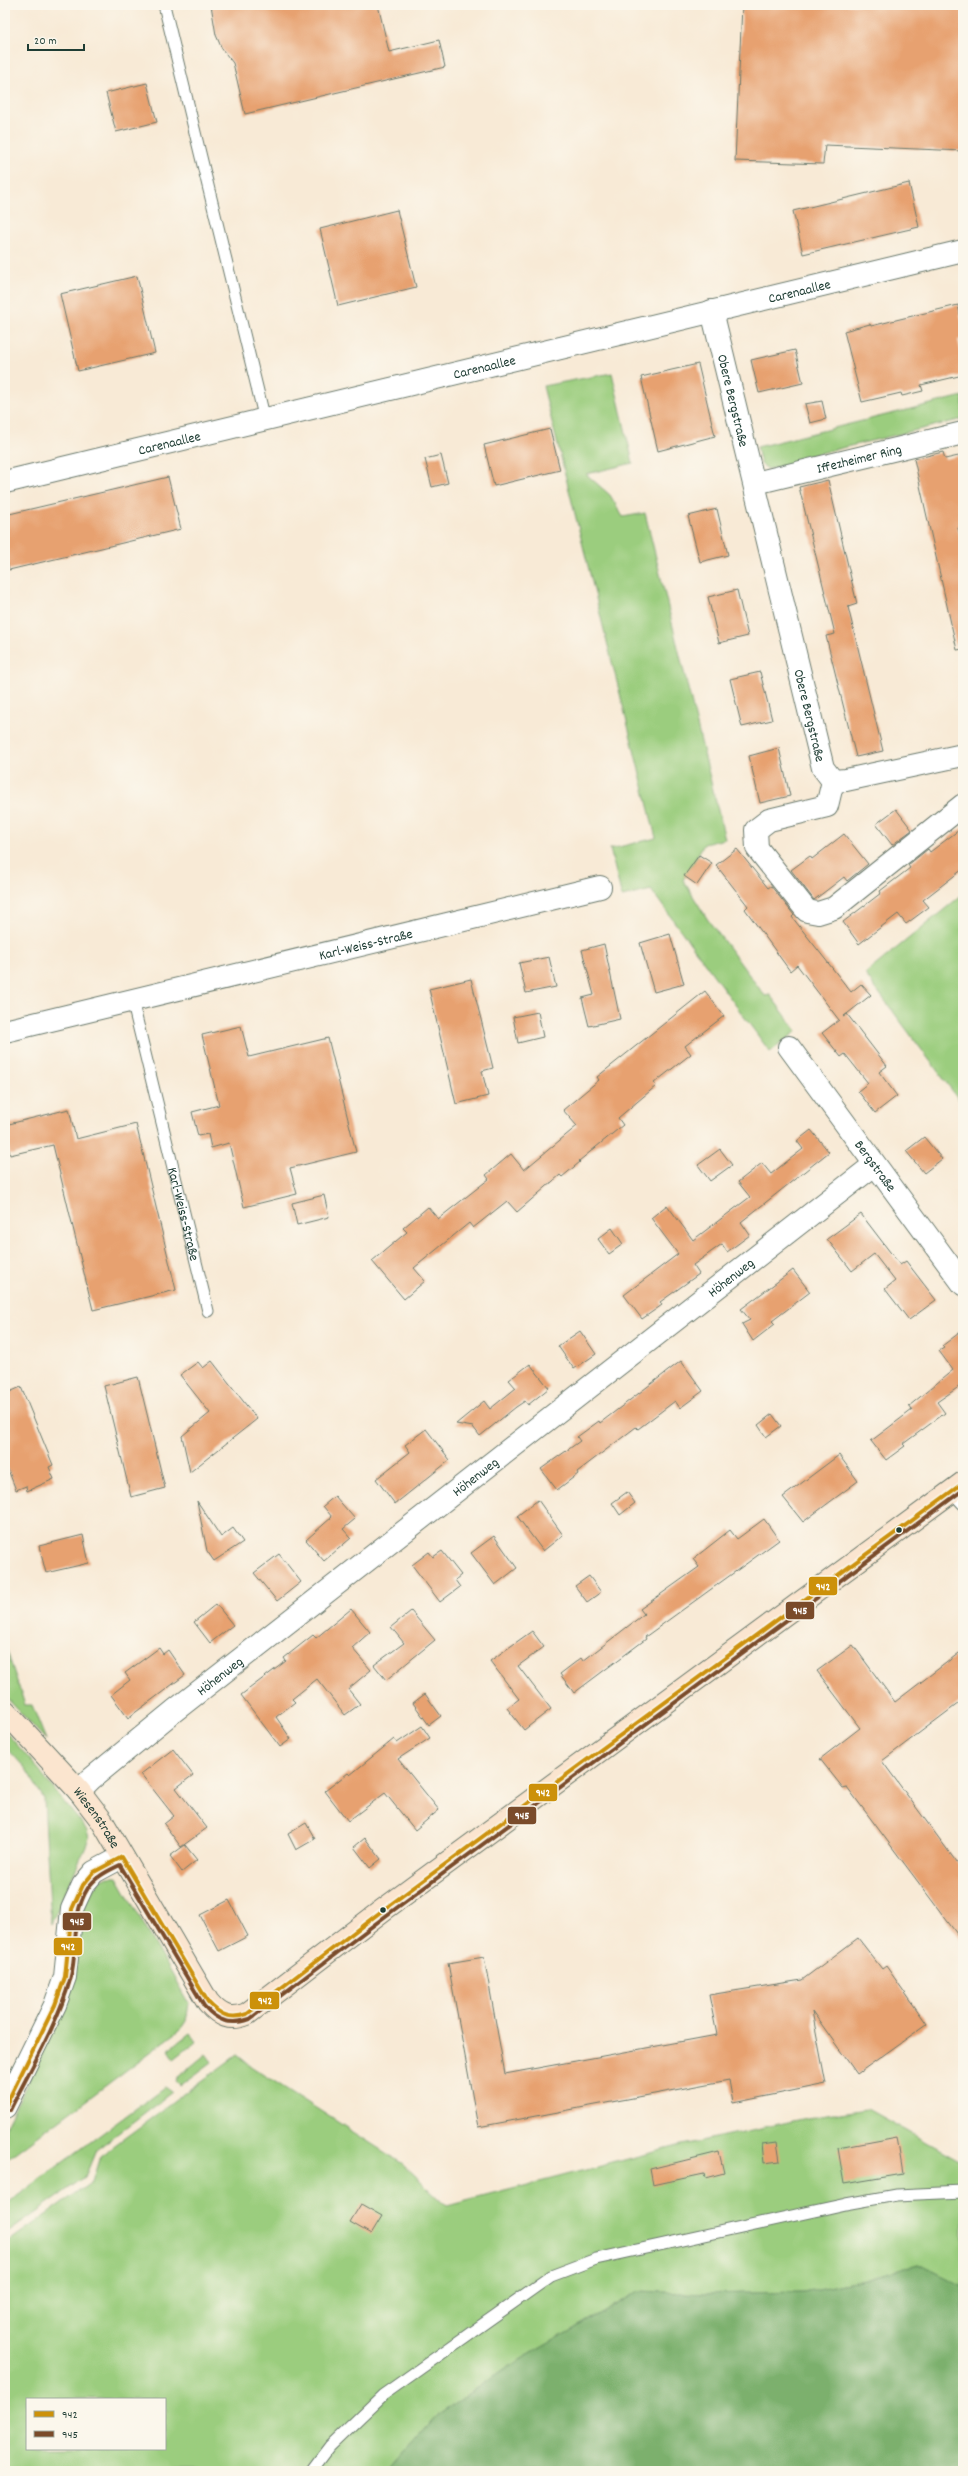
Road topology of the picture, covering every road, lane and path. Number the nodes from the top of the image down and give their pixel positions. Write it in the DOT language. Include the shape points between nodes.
graph roads {
  1 [pos="164,5"];
  2 [pos="963,251"];
  3 [pos="712,311"];
  4 [pos="265,420"];
  5 [pos="963,432"];
  6 [pos="6,477"];
  7 [pos="755,484"];
  8 [pos="963,754"];
  9 [pos="833,781"];
  10 [pos="963,805"];
  11 [pos="600,887"];
  12 [pos="132,1000"];
  13 [pos="5,1031"];
  14 [pos="789,1047"];
  15 [pos="874,1164"];
  16 [pos="963,1284"];
  17 [pos="208,1311"];
  18 [pos="959,1493"];
  19 [pos="5,1711"];
  20 [pos="79,1791"];
  21 [pos="122,1857"];
  22 [pos="5,2107"];
  23 [pos="963,2192"];
  24 [pos="311,2471"];
  1 -- 4 [label="lane"];
  2 -- 3 [label="street, Carenaallee"];
  3 -- 4 [label="street, Carenaallee"];
  3 -- 7 [label="street, Obere Bergstraße"];
  4 -- 6 [label="street, Carenaallee"];
  5 -- 7 [label="street, Iffezheimer Ring"];
  7 -- 9 [label="street, Obere Bergstraße" via="823,768"];
  8 -- 9 [label="street"];
  9 -- 10 [label="street" via="827,806 768,820 756,830 757,848 807,911 818,913 834,908"];
  11 -- 12 [label="street, Karl-Weiss-Straße"];
  12 -- 13 [label="street, Karl-Weiss-Straße"];
  12 -- 17 [label="lane, Karl-Weiss-Straße"];
  14 -- 15 [label="street, Bergstraße"];
  15 -- 16 [label="street, Bergstraße"];
  15 -- 20 [label="street, Höhenweg" via="174,1711"];
  18 -- 21 [label="street, Wiesenstraße" via="383,1910 247,2014 237,2018 225,2016 208,2002"];
  19 -- 20 [label="street, Wiesenstraße"];
  20 -- 21 [label="street, Wiesenstraße" via="102,1821"];
  21 -- 22 [label="street" via="94,1872 83,1885 72,1909 64,1977 55,2005"];
  23 -- 24 [label="lane" via="896,2195 846,2204 596,2259 551,2276 383,2395 330,2446"];
}
